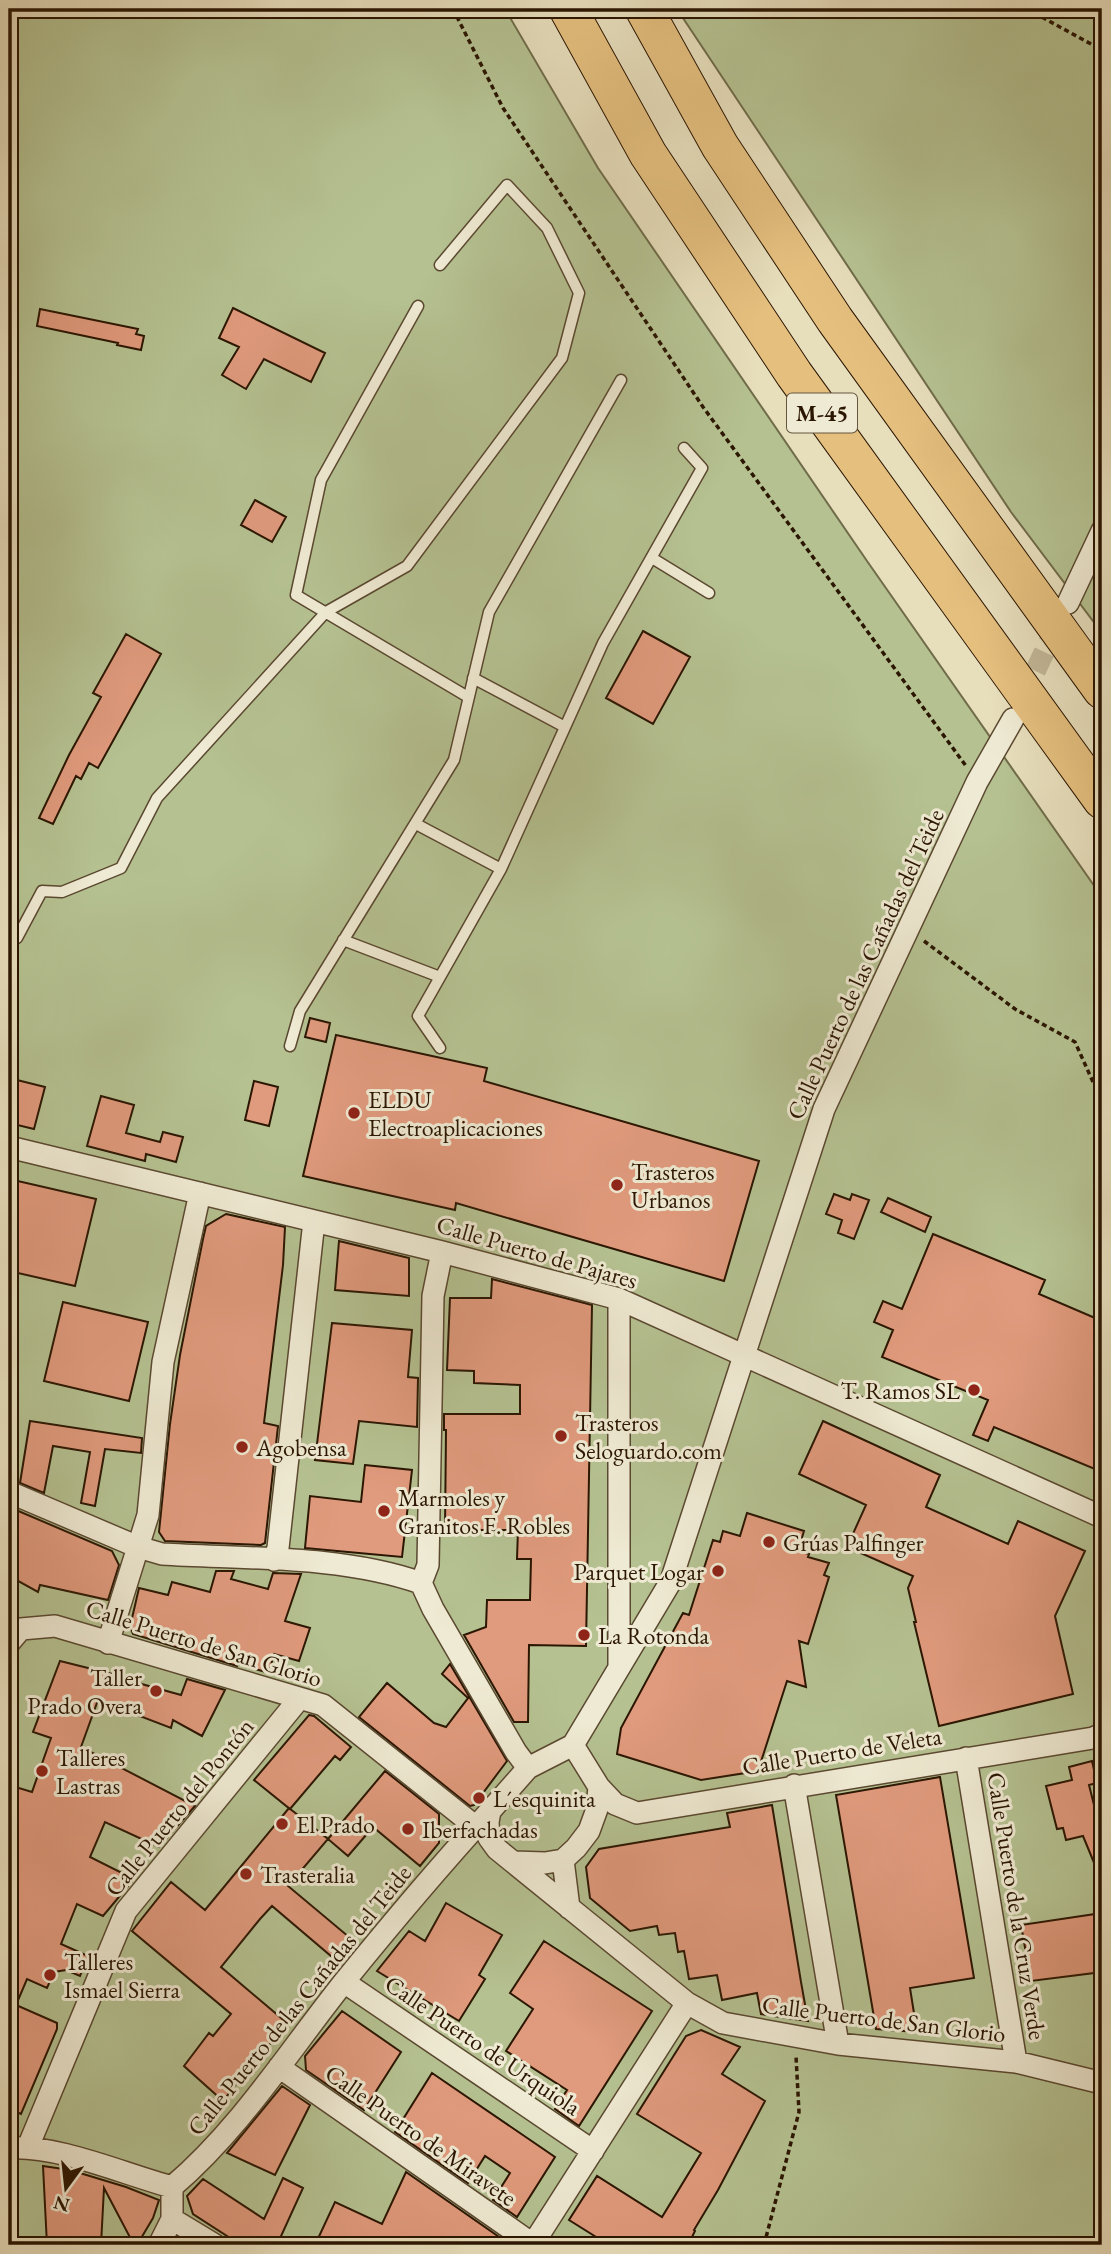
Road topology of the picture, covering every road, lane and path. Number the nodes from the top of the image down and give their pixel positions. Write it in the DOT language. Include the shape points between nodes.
graph roads {
  1 [pos="453,9"];
  2 [pos="568,9"];
  3 [pos="644,9"];
  4 [pos="1027,9"];
  5 [pos="1102,50"];
  6 [pos="440,265"];
  7 [pos="418,306"];
  8 [pos="621,380"];
  9 [pos="684,448"];
  10 [pos="1102,531"];
  11 [pos="652,558"];
  12 [pos="709,593"];
  13 [pos="1068,603"];
  14 [pos="326,612"];
  15 [pos="473,678"];
  16 [pos="1102,690"];
  17 [pos="468,697"];
  18 [pos="1013,719"];
  19 [pos="565,727"];
  20 [pos="977,782"];
  21 [pos="1102,800"];
  22 [pos="416,824"];
  23 [pos="501,869"];
  24 [pos="908,930"];
  25 [pos="343,940"];
  26 [pos="9,942"];
  27 [pos="440,977"];
  28 [pos="290,1046"];
  29 [pos="440,1048"];
  30 [pos="1102,1102"];
  31 [pos="9,1147"];
  32 [pos="200,1193"];
  33 [pos="314,1221"];
  34 [pos="442,1252"];
  35 [pos="619,1298"];
  36 [pos="743,1356"];
  37 [pos="9,1492"];
  38 [pos="1102,1517"];
  39 [pos="138,1547"];
  40 [pos="274,1560"];
  41 [pos="421,1583"];
  42 [pos="9,1643"];
  43 [pos="108,1643"];
  44 [pos="619,1669"];
  45 [pos="299,1699"];
  46 [pos="1102,1734"];
  47 [pos="573,1745"];
  48 [pos="966,1758"];
  49 [pos="528,1768"];
  50 [pos="794,1785"];
  51 [pos="599,1787"];
  52 [pos="490,1811"];
  53 [pos="476,1827"];
  54 [pos="453,1853"];
  55 [pos="505,1855"];
  56 [pos="563,1860"];
  57 [pos="569,1908"];
  58 [pos="344,1982"];
  59 [pos="687,2003"];
  60 [pos="796,2037"];
  61 [pos="838,2044"];
  62 [pos="1016,2062"];
  63 [pos="279,2067"];
  64 [pos="1102,2083"];
  65 [pos="19,2148"];
  66 [pos="593,2151"];
  67 [pos="172,2187"];
  68 [pos="172,2219"];
  69 [pos="159,2245"];
  70 [pos="215,2245"];
  71 [pos="533,2245"];
  72 [pos="764,2245"];
  1 -- 20 [label="path" via="503,108 703,407"];
  2 -- 21 [label="highway, M-45" via="648,154 794,374"];
  3 -- 16 [label="highway, M-45" via="720,146 835,320"];
  4 -- 5 [label="path"];
  6 -- 14 [label="lane" via="506,185 547,228 579,293 562,358 407,566"];
  7 -- 14 [label="lane" via="321,480 296,594"];
  8 -- 15 [label="lane" via="489,612"];
  9 -- 11 [label="lane" via="702,468"];
  10 -- 13 [label="street"];
  11 -- 12 [label="lane"];
  11 -- 19 [label="lane" via="603,643"];
  14 -- 17 [label="lane"];
  14 -- 26 [label="lane" via="157,798 121,868 62,892 41,891 17,938"];
  15 -- 17 [label="lane"];
  15 -- 19 [label="lane"];
  17 -- 22 [label="lane" via="454,760"];
  18 -- 20 [label="street, Calle Puerto de las Cañadas del Teide"];
  19 -- 23 [label="lane"];
  20 -- 24 [label="street, Calle Puerto de las Cañadas del Teide"];
  22 -- 23 [label="lane"];
  22 -- 25 [label="lane"];
  23 -- 27 [label="lane"];
  24 -- 30 [label="path" via="1015,1009 1075,1041"];
  24 -- 36 [label="street, Calle Puerto de las Cañadas del Teide" via="824,1109"];
  25 -- 27 [label="lane"];
  25 -- 28 [label="lane" via="300,1011"];
  27 -- 29 [label="lane" via="418,1016"];
  31 -- 32 [label="street, Calle Puerto de Pajares"];
  32 -- 33 [label="street, Calle Puerto de Pajares"];
  32 -- 39 [label="street" via="163,1362 148,1516"];
  33 -- 34 [label="street, Calle Puerto de Pajares"];
  33 -- 40 [label="street"];
  34 -- 35 [label="street, Calle Puerto de Pajares"];
  34 -- 41 [label="street" via="433,1296 428,1565"];
  35 -- 36 [label="street, Calle Puerto de Pajares"];
  35 -- 44 [label="street"];
  36 -- 38 [label="street, Calle Puerto de Pajares"];
  36 -- 44 [label="street, Calle Puerto de las Cañadas del Teide" via="671,1581"];
  37 -- 39 [label="street"];
  39 -- 40 [label="street" via="162,1554"];
  39 -- 43 [label="street"];
  40 -- 41 [label="street" via="340,1564 390,1572"];
  41 -- 49 [label="street"];
  42 -- 43 [label="street, Calle Puerto de San Glorio" via="21,1629 55,1626"];
  43 -- 45 [label="street, Calle Puerto de San Glorio"];
  44 -- 47 [label="street, Calle Puerto de las Cañadas del Teide"];
  45 -- 53 [label="street, Calle Puerto de San Glorio" via="323,1705"];
  45 -- 65 [label="street, Calle Puerto del Pontón" via="126,1911"];
  46 -- 48 [label="street, Calle Puerto de Veleta"];
  47 -- 49 [label="street"];
  47 -- 51 [label="street"];
  48 -- 50 [label="street, Calle Puerto de Veleta"];
  48 -- 62 [label="street, Calle Puerto de la Cruz Verde"];
  49 -- 52 [label="street"];
  50 -- 51 [label="street, Calle Puerto de Veleta" via="637,1813 615,1804"];
  50 -- 61 [label="street"];
  51 -- 56 [label="street" via="589,1831"];
  52 -- 53 [label="street, Calle Puerto de las Cañadas del Teide"];
  52 -- 55 [label="street" via="489,1838"];
  53 -- 54 [label="street, Calle Puerto de las Cañadas del Teide"];
  54 -- 55 [label="street" via="484,1845"];
  54 -- 58 [label="street, Calle Puerto de las Cañadas del Teide"];
  55 -- 56 [label="street" via="545,1863"];
  55 -- 57 [label="street, Calle Puerto de San Glorio"];
  56 -- 57 [label="street"];
  57 -- 59 [label="street, Calle Puerto de San Glorio"];
  58 -- 63 [label="street, Calle Puerto de las Cañadas del Teide"];
  58 -- 66 [label="street, Calle Puerto de Urquiola"];
  59 -- 60 [label="street, Calle Puerto de San Glorio" via="723,2023"];
  59 -- 66 [label="street"];
  60 -- 61 [label="street, Calle Puerto de San Glorio"];
  60 -- 72 [label="path" via="799,2112"];
  61 -- 62 [label="street, Calle Puerto de San Glorio"];
  62 -- 64 [label="street, Calle Puerto de San Glorio"];
  63 -- 67 [label="street, Calle Puerto de las Cañadas del Teide" via="198,2165"];
  63 -- 71 [label="street, Calle Puerto de Miravete"];
  65 -- 67 [label="street" via="64,2155"];
  66 -- 71 [label="street"];
  67 -- 68 [label="street"];
  68 -- 69 [label="street"];
  68 -- 70 [label="street"];
}
